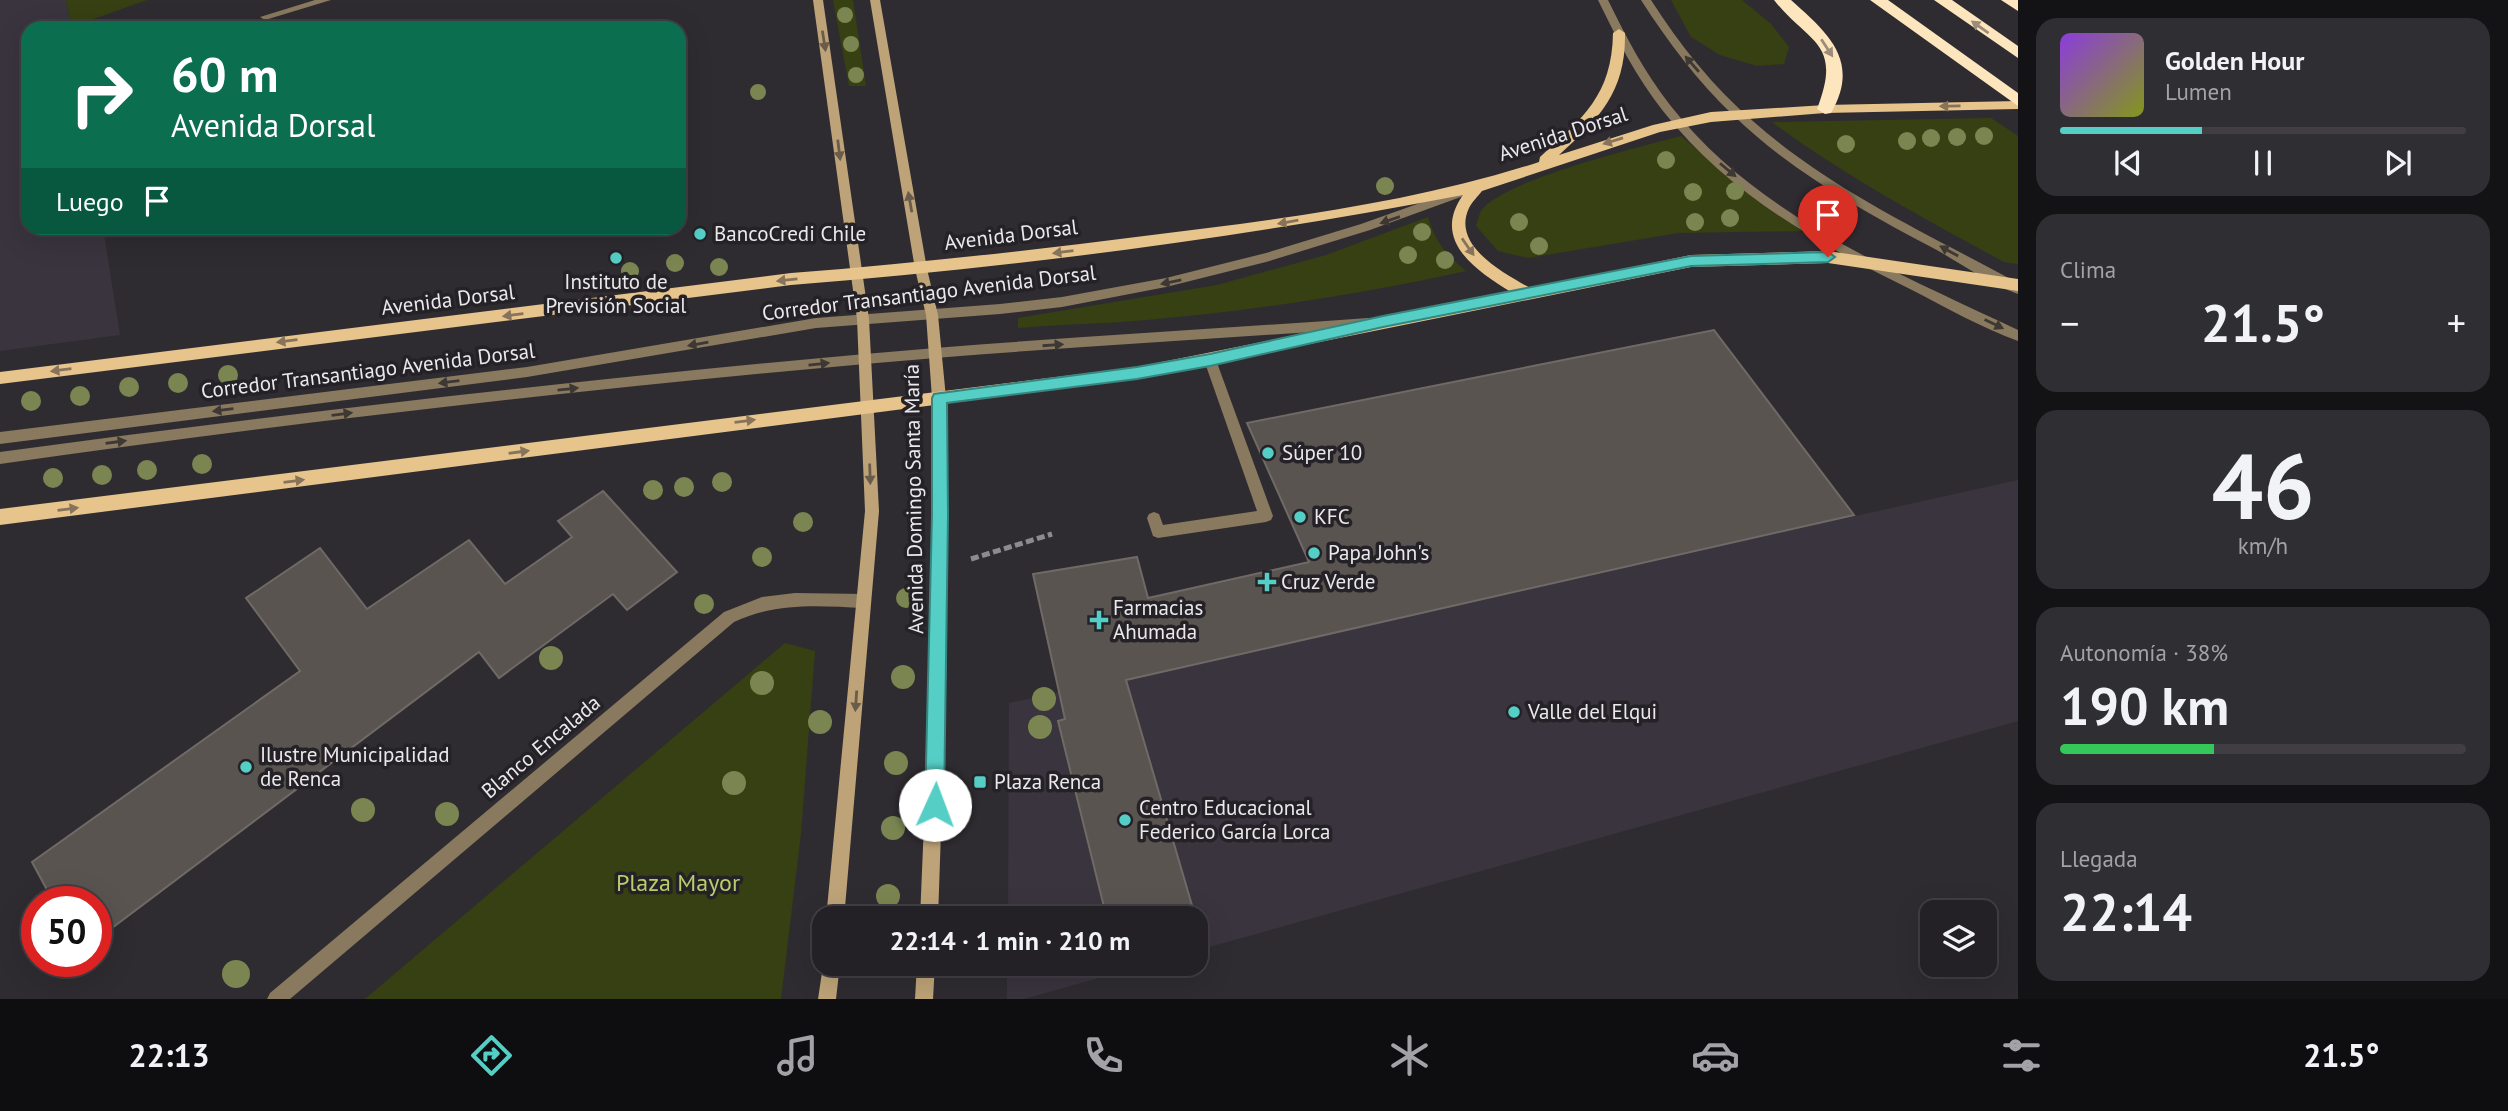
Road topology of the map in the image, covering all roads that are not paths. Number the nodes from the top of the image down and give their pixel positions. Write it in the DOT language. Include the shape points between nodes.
graph roads {
  1 [pos="326,0"];
  2 [pos="818,0"];
  3 [pos="874,0"];
  4 [pos="1603,0"];
  5 [pos="1646,0"];
  6 [pos="1782,0"];
  7 [pos="1878,0"];
  8 [pos="1942,0"];
  9 [pos="2009,0"];
  10 [pos="2018,6"];
  11 [pos="265,17"];
  12 [pos="1619,33"];
  13 [pos="2018,53"];
  14 [pos="2018,103"];
  15 [pos="1825,109"];
  16 [pos="1738,114"];
  17 [pos="1679,123"];
  18 [pos="1538,166"];
  19 [pos="1476,187"];
  20 [pos="1866,263"];
  21 [pos="921,269"];
  22 [pos="855,274"];
  23 [pos="2015,286"];
  24 [pos="1526,293"];
  25 [pos="932,315"];
  26 [pos="863,319"];
  27 [pos="1383,322"];
  28 [pos="2018,336"];
  29 [pos="936,353"];
  30 [pos="864,359"];
  31 [pos="1210,360"];
  32 [pos="0,378"];
  33 [pos="939,398"];
  34 [pos="868,406"];
  35 [pos="0,438"];
  36 [pos="0,458"];
  37 [pos="0,517"];
  38 [pos="1154,518"];
  39 [pos="864,601"];
  40 [pos="836,906"];
  41 [pos="930,906"];
  42 [pos="830,976"];
  43 [pos="925,976"];
  44 [pos="275,999"];
  45 [pos="827,999"];
  46 [pos="924,999"];
  1 -- 11 [label="street"];
  2 -- 22 [label="main road, Avenida Domingo Santa María, one-way"];
  21 -- 3 [label="main road, Avenida Domingo Santa María, one-way"];
  4 -- 12 [label="street"];
  16 -- 5 [label="street, one-way" via="1675,44"];
  6 -- 15 [label="highway, one-way" via="1819,35 1833,56 1836,82"];
  7 -- 14 [label="highway"];
  13 -- 8 [label="highway, one-way"];
  9 -- 10 [label="highway"];
  12 -- 17 [label="street" via="1640,71"];
  12 -- 18 [label="main road" via="1617,66 1604,99"];
  14 -- 15 [label="main road, Avenida Dorsal, one-way"];
  15 -- 16 [label="main road, Avenida Dorsal"];
  16 -- 17 [label="main road, Avenida Dorsal"];
  23 -- 16 [label="street, one-way" via="1833,185"];
  17 -- 18 [label="main road, Avenida Dorsal, one-way"];
  17 -- 20 [label="street, one-way" via="1761,197"];
  18 -- 19 [label="main road, Avenida Dorsal"];
  19 -- 21 [label="main road, Avenida Dorsal, one-way" via="1270,225"];
  19 -- 24 [label="main road, one-way" via="1461,210 1459,233 1490,271"];
  19 -- 25 [label="street, Corredor Transantiago Avenida Dorsal, one-way" via="1317,245 1216,273 1060,302"];
  20 -- 23 [label="main road"];
  20 -- 24 [label="main road" via="1828,257 1691,261"];
  20 -- 28 [label="street, one-way"];
  21 -- 22 [label="main road, Avenida Dorsal"];
  21 -- 25 [label="main road, Avenida Domingo Santa María"];
  22 -- 26 [label="main road, Avenida Domingo Santa María"];
  22 -- 32 [label="main road, Avenida Dorsal, one-way"];
  24 -- 27 [label="main road"];
  25 -- 26 [label="street, Corredor Transantiago Avenida Dorsal"];
  25 -- 29 [label="main road, Avenida Domingo Santa María"];
  26 -- 30 [label="main road, Avenida Domingo Santa María"];
  26 -- 35 [label="street, Corredor Transantiago Avenida Dorsal, one-way" via="813,323 605,361"];
  29 -- 27 [label="street, Corredor Transantiago Avenida Dorsal, one-way"];
  27 -- 31 [label="main road"];
  29 -- 30 [label="street, Corredor Transantiago Avenida Dorsal"];
  29 -- 33 [label="main road, Avenida Domingo Santa María"];
  30 -- 34 [label="main road, Avenida Domingo Santa María"];
  36 -- 30 [label="street, Corredor Transantiago Avenida Dorsal, one-way" via="453,401"];
  31 -- 33 [label="main road"];
  31 -- 38 [label="street" via="1266,516 1158,533"];
  33 -- 34 [label="main road"];
  33 -- 41 [label="main road, Avenida Domingo Santa María" via="940,568"];
  37 -- 34 [label="main road, one-way"];
  34 -- 39 [label="main road, Avenida Domingo Santa María, one-way" via="872,511"];
  39 -- 40 [label="main road, Avenida Domingo Santa María, one-way"];
  39 -- 44 [label="street, Blanco Encalada" via="782,599 747,607 729,617"];
  42 -- 45 [label="main road"];
  43 -- 46 [label="main road"];
}
